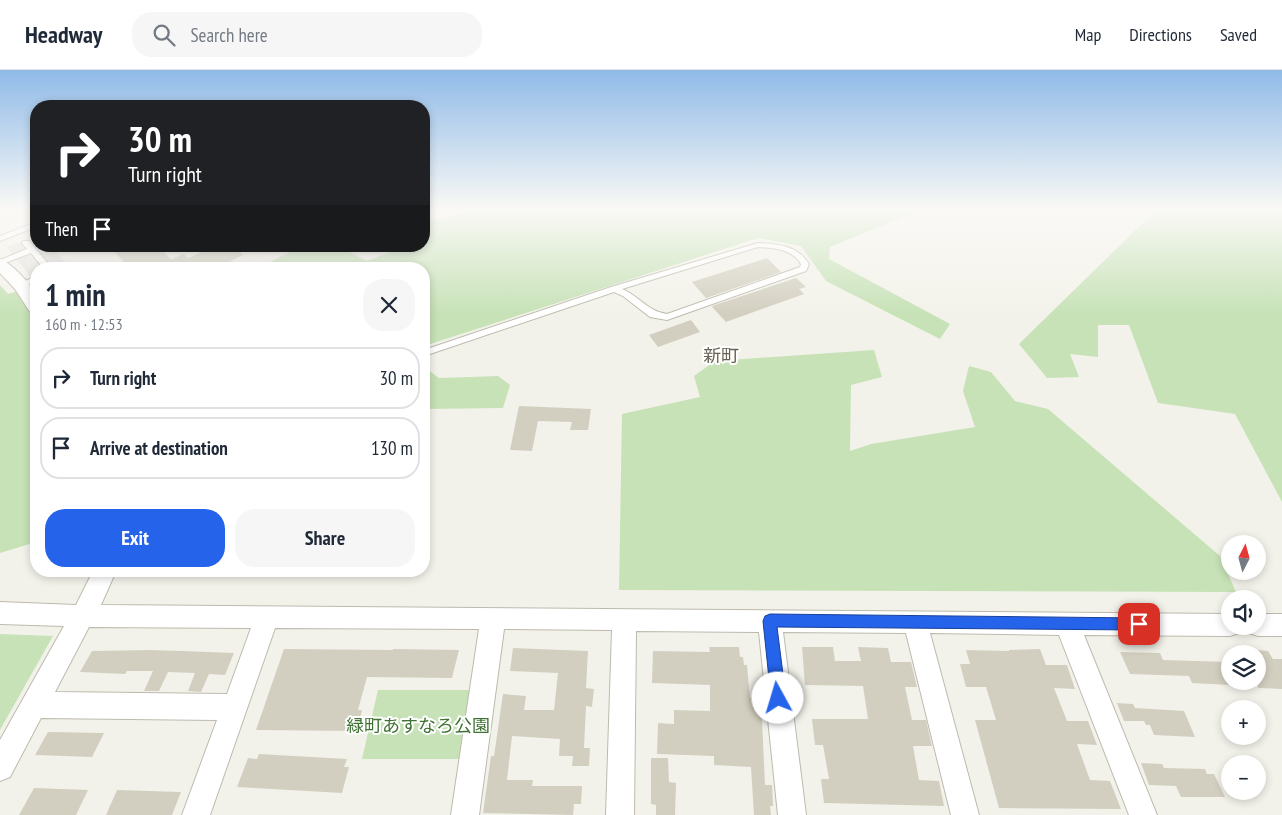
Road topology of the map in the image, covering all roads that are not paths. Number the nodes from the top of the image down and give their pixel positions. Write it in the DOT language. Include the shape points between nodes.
graph roads {
  1 [pos="30,248"];
  2 [pos="34,252"];
  3 [pos="43,262"];
  4 [pos="0,264"];
  5 [pos="30,281"];
  6 [pos="20,285"];
  7 [pos="614,290"];
  8 [pos="30,299"];
  9 [pos="430,351"];
  10 [pos="102,577"];
  11 [pos="0,613"];
  12 [pos="82,616"];
  13 [pos="267,617"];
  14 [pos="493,618"];
  15 [pos="624,619"];
  16 [pos="770,621"];
  17 [pos="915,622"];
  18 [pos="1067,623"];
  19 [pos="1221,625"];
  20 [pos="1266,625"];
  21 [pos="1282,625"];
  22 [pos="33,705"];
  23 [pos="234,707"];
  24 [pos="0,767"];
  25 [pos="196,815"];
  26 [pos="465,815"];
  27 [pos="620,815"];
  28 [pos="792,815"];
  29 [pos="965,815"];
  30 [pos="1143,815"];
  1 -- 4 [label="lane"];
  2 -- 3 [label="lane"];
  4 -- 6 [label="street"];
  5 -- 6 [label="lane"];
  6 -- 8 [label="street"];
  7 -- 7 [label="lane" via="758,245 790,250 805,264 803,269 667,317 653,315 626,294"];
  7 -- 9 [label="lane"];
  10 -- 12 [label="street"];
  11 -- 12 [label="street"];
  12 -- 13 [label="street"];
  12 -- 22 [label="street"];
  13 -- 14 [label="street"];
  13 -- 23 [label="street"];
  14 -- 15 [label="street"];
  14 -- 26 [label="street"];
  15 -- 16 [label="street"];
  15 -- 27 [label="street"];
  16 -- 17 [label="street"];
  16 -- 28 [label="street"];
  17 -- 18 [label="street"];
  17 -- 29 [label="street"];
  18 -- 19 [label="street"];
  18 -- 30 [label="street"];
  20 -- 21 [label="street"];
  22 -- 23 [label="street"];
  22 -- 24 [label="street"];
  23 -- 25 [label="street"];
}
